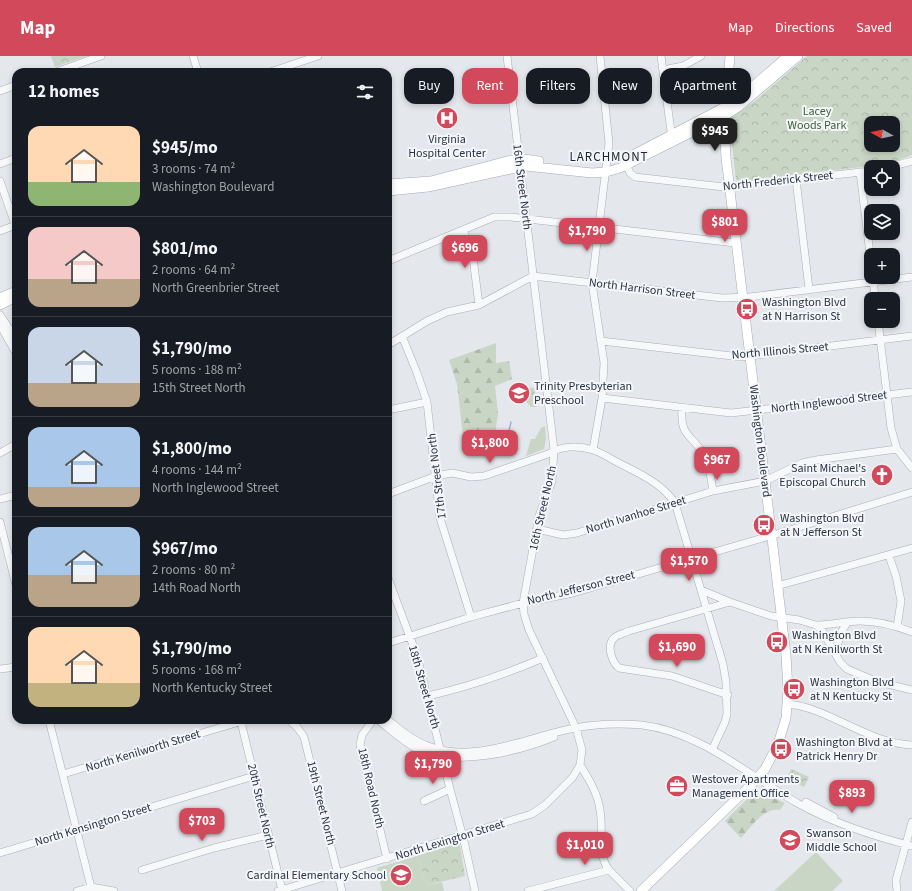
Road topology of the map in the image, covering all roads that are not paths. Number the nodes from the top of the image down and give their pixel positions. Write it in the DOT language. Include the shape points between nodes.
graph roads {
  1 [pos="101,56"];
  2 [pos="193,56"];
  3 [pos="318,56"];
  4 [pos="507,56"];
  5 [pos="600,56"];
  6 [pos="661,56"];
  7 [pos="701,56"];
  8 [pos="730,56"];
  9 [pos="788,56"];
  10 [pos="798,56"];
  11 [pos="68,68"];
  12 [pos="197,68"];
  13 [pos="282,68"];
  14 [pos="663,68"];
  15 [pos="673,68"];
  16 [pos="728,68"];
  17 [pos="12,86"];
  18 [pos="751,88"];
  19 [pos="0,91"];
  20 [pos="667,104"];
  21 [pos="725,104"];
  22 [pos="733,104"];
  23 [pos="724,112"];
  24 [pos="672,139"];
  25 [pos="12,160"];
  26 [pos="912,161"];
  27 [pos="519,163"];
  28 [pos="625,163"];
  29 [pos="0,164"];
  30 [pos="900,164"];
  31 [pos="606,169"];
  32 [pos="860,172"];
  33 [pos="864,172"];
  34 [pos="796,179"];
  35 [pos="0,181"];
  36 [pos="392,184"];
  37 [pos="729,187"];
  38 [pos="392,190"];
  39 [pos="12,215"];
  40 [pos="526,219"];
  41 [pos="12,227"];
  42 [pos="600,228"];
  43 [pos="463,230"];
  44 [pos="0,231"];
  45 [pos="735,244"];
  46 [pos="869,248"];
  47 [pos="392,259"];
  48 [pos="534,276"];
  49 [pos="912,277"];
  50 [pos="900,278"];
  51 [pos="864,281"];
  52 [pos="592,283"];
  53 [pos="809,289"];
  54 [pos="12,293"];
  55 [pos="742,297"];
  56 [pos="0,298"];
  57 [pos="12,299"];
  58 [pos="0,305"];
  59 [pos="479,305"];
  60 [pos="0,315"];
  61 [pos="0,325"];
  62 [pos="879,328"];
  63 [pos="12,333"];
  64 [pos="402,336"];
  65 [pos="912,336"];
  66 [pos="880,340"];
  67 [pos="601,341"];
  68 [pos="392,342"];
  69 [pos="12,346"];
  70 [pos="749,356"];
  71 [pos="912,392"];
  72 [pos="887,395"];
  73 [pos="602,398"];
  74 [pos="427,402"];
  75 [pos="682,407"];
  76 [pos="392,409"];
  77 [pos="756,410"];
  78 [pos="12,446"];
  79 [pos="897,449"];
  80 [pos="554,450"];
  81 [pos="593,450"];
  82 [pos="0,453"];
  83 [pos="912,468"];
  84 [pos="436,476"];
  85 [pos="765,481"];
  86 [pos="713,491"];
  87 [pos="392,492"];
  88 [pos="912,492"];
  89 [pos="12,496"];
  90 [pos="0,499"];
  91 [pos="675,503"];
  92 [pos="0,522"];
  93 [pos="537,529"];
  94 [pos="771,536"];
  95 [pos="912,548"];
  96 [pos="12,553"];
  97 [pos="8,554"];
  98 [pos="889,556"];
  99 [pos="691,558"];
  100 [pos="12,570"];
  101 [pos="777,586"];
  102 [pos="392,589"];
  103 [pos="701,590"];
  104 [pos="730,602"];
  105 [pos="523,603"];
  106 [pos="707,608"];
  107 [pos="471,617"];
  108 [pos="781,617"];
  109 [pos="847,623"];
  110 [pos="816,625"];
  111 [pos="897,627"];
  112 [pos="912,632"];
  113 [pos="410,637"];
  114 [pos="392,642"];
  115 [pos="835,652"];
  116 [pos="543,658"];
  117 [pos="12,667"];
  118 [pos="0,669"];
  119 [pos="912,690"];
  120 [pos="728,695"];
  121 [pos="428,696"];
  122 [pos="788,704"];
  123 [pos="392,723"];
  124 [pos="50,724"];
  125 [pos="234,724"];
  126 [pos="245,724"];
  127 [pos="294,724"];
  128 [pos="371,724"];
  129 [pos="383,724"];
  130 [pos="576,728"];
  131 [pos="912,746"];
  132 [pos="712,750"];
  133 [pos="442,753"];
  134 [pos="580,765"];
  135 [pos="63,774"];
  136 [pos="254,776"];
  137 [pos="758,777"];
  138 [pos="450,789"];
  139 [pos="424,801"];
  140 [pos="912,822"];
  141 [pos="77,830"];
  142 [pos="268,835"];
  143 [pos="463,836"];
  144 [pos="909,844"];
  145 [pos="0,853"];
  146 [pos="387,859"];
  147 [pos="142,870"];
  148 [pos="609,870"];
  149 [pos="338,874"];
  150 [pos="91,889"];
  151 [pos="280,890"];
  152 [pos="77,891"];
  153 [pos="114,891"];
  154 [pos="342,891"];
  155 [pos="475,891"];
  156 [pos="528,891"];
  157 [pos="630,891"];
  158 [pos="641,891"];
  159 [pos="897,891"];
  1 -- 11 [label="street"];
  2 -- 12 [label="street"];
  3 -- 13 [label="street"];
  4 -- 27 [label="street, 16th Street North"];
  5 -- 31 [label="street" via="609,144"];
  6 -- 14 [label="street"];
  7 -- 15 [label="street" via="683,66"];
  8 -- 16 [label="main road, Washington Boulevard"];
  9 -- 18 [label="main road"];
  10 -- 23 [label="main road" via="753,95"];
  17 -- 19 [label="street"];
  20 -- 24 [label="street"];
  21 -- 23 [label="main road, Washington Boulevard"];
  22 -- 23 [label="main road"];
  23 -- 24 [label="main road"];
  23 -- 37 [label="main road, Washington Boulevard"];
  24 -- 28 [label="main road"];
  25 -- 29 [label="street"];
  26 -- 30 [label="street"];
  27 -- 31 [label="main road" via="592,173"];
  27 -- 36 [label="main road" via="431,181"];
  27 -- 38 [label="main road" via="428,187"];
  27 -- 40 [label="street, 16th Street North"];
  28 -- 31 [label="main road"];
  28 -- 37 [label="street, North Frederick Street" via="630,174 638,177"];
  31 -- 42 [label="street"];
  32 -- 33 [label="street, North Frederick Street"];
  32 -- 34 [label="street, North Frederick Street"];
  32 -- 46 [label="street"];
  34 -- 37 [label="street, North Frederick Street"];
  34 -- 53 [label="street"];
  35 -- 39 [label="street"];
  37 -- 45 [label="main road, Washington Boulevard"];
  40 -- 42 [label="street"];
  40 -- 43 [label="street" via="494,217"];
  40 -- 48 [label="street, 16th Street North"];
  41 -- 44 [label="street"];
  42 -- 45 [label="street"];
  42 -- 52 [label="street"];
  43 -- 47 [label="street"];
  43 -- 59 [label="street" via="473,258"];
  45 -- 55 [label="main road, Washington Boulevard"];
  48 -- 52 [label="street, North Harrison Street"];
  48 -- 59 [label="street"];
  48 -- 80 [label="street, 16th Street North"];
  49 -- 50 [label="street, North Harrison Street"];
  51 -- 53 [label="street, North Harrison Street"];
  52 -- 55 [label="street, North Harrison Street" via="722,298"];
  52 -- 67 [label="street"];
  53 -- 55 [label="street, North Harrison Street"];
  54 -- 56 [label="main road"];
  55 -- 70 [label="main road, Washington Boulevard"];
  57 -- 58 [label="main road"];
  59 -- 64 [label="street" via="447,312"];
  60 -- 63 [label="street"];
  61 -- 69 [label="street"];
  62 -- 66 [label="street"];
  64 -- 68 [label="street"];
  64 -- 74 [label="street, 17th Street North"];
  65 -- 66 [label="street, North Illinois Street"];
  66 -- 70 [label="street, North Illinois Street"];
  66 -- 72 [label="street"];
  67 -- 70 [label="street, North Illinois Street" via="736,357"];
  67 -- 73 [label="street" via="604,363"];
  70 -- 77 [label="main road, Washington Boulevard"];
  71 -- 72 [label="street, North Inglewood Street"];
  72 -- 77 [label="street, North Inglewood Street"];
  72 -- 79 [label="street" via="891,428"];
  73 -- 75 [label="street, North Inglewood Street"];
  73 -- 81 [label="street"];
  74 -- 76 [label="street"];
  74 -- 84 [label="street, 17th Street North"];
  75 -- 77 [label="street, North Inglewood Street" via="732,413"];
  75 -- 86 [label="street" via="681,423 704,454"];
  77 -- 85 [label="main road, Washington Boulevard"];
  78 -- 82 [label="street"];
  79 -- 83 [label="street"];
  79 -- 85 [label="street, North Ivanhoe Street" via="802,463"];
  80 -- 81 [label="street" via="569,447"];
  80 -- 84 [label="street" via="484,476 471,477 452,473"];
  80 -- 93 [label="street, 16th Street North" via="552,481"];
  81 -- 91 [label="street" via="655,483"];
  84 -- 87 [label="street"];
  84 -- 107 [label="street, 17th Street North" via="440,518"];
  85 -- 86 [label="street, North Ivanhoe Street"];
  85 -- 94 [label="main road, Washington Boulevard"];
  86 -- 91 [label="street, North Ivanhoe Street"];
  88 -- 94 [label="street, North Jefferson Street"];
  89 -- 90 [label="street"];
  91 -- 93 [label="street, North Ivanhoe Street" via="577,533 563,535"];
  91 -- 99 [label="street"];
  92 -- 97 [label="street"];
  93 -- 105 [label="street, 16th Street North"];
  94 -- 99 [label="street, North Jefferson Street"];
  94 -- 101 [label="main road, Washington Boulevard"];
  95 -- 98 [label="street"];
  96 -- 97 [label="street"];
  97 -- 100 [label="street"];
  98 -- 101 [label="street"];
  98 -- 111 [label="street" via="901,601"];
  99 -- 103 [label="street"];
  99 -- 105 [label="street, North Jefferson Street" via="573,593"];
  101 -- 108 [label="main road, Washington Boulevard"];
  102 -- 113 [label="street, 18th Street North"];
  103 -- 104 [label="street"];
  103 -- 106 [label="street"];
  104 -- 106 [label="street"];
  104 -- 108 [label="street"];
  105 -- 107 [label="street, North Jefferson Street"];
  105 -- 116 [label="street, 16th Street North" via="526,623"];
  106 -- 120 [label="street" via="724,665"];
  106 -- 120 [label="street" via="629,631 614,638 611,649 614,664 619,668 672,676"];
  107 -- 113 [label="street, North Jefferson Street"];
  108 -- 110 [label="street"];
  108 -- 122 [label="main road, Washington Boulevard" via="788,679"];
  109 -- 110 [label="street"];
  109 -- 111 [label="street" via="859,621"];
  109 -- 115 [label="street"];
  110 -- 115 [label="street"];
  111 -- 112 [label="street"];
  113 -- 114 [label="street, North Jefferson Street"];
  113 -- 121 [label="street, 18th Street North"];
  115 -- 119 [label="street" via="847,669 875,681"];
  116 -- 121 [label="street" via="509,673"];
  116 -- 130 [label="street, 16th Street North"];
  117 -- 118 [label="street"];
  120 -- 132 [label="street" via="725,722"];
  121 -- 133 [label="street, 18th Street North"];
  122 -- 131 [label="street" via="822,715 875,738"];
  122 -- 137 [label="main road, Washington Boulevard" via="778,744"];
  123 -- 133 [label="street" via="418,742"];
  124 -- 135 [label="street"];
  125 -- 135 [label="street, North Kenilworth Street"];
  126 -- 136 [label="street, 20th Street North"];
  127 -- 149 [label="street, 19th Street North" via="304,737"];
  128 -- 146 [label="street, 18th Road North" via="362,735 360,745"];
  129 -- 133 [label="street" via="415,748 431,754"];
  130 -- 132 [label="street" via="612,724 645,725 683,736"];
  130 -- 133 [label="street" via="492,749"];
  130 -- 134 [label="street, 16th Street North" via="582,747"];
  132 -- 137 [label="street"];
  133 -- 138 [label="street, 18th Street North"];
  134 -- 143 [label="street, North Lexington Street" via="573,777 556,795 532,814"];
  134 -- 148 [label="street" via="600,808 602,861"];
  135 -- 141 [label="street"];
  136 -- 141 [label="street, North Kensington Street"];
  136 -- 142 [label="street, 20th Street North"];
  137 -- 144 [label="street" via="787,797 831,820 867,834"];
  137 -- 158 [label="main road, Washington Boulevard"];
  138 -- 139 [label="street"];
  138 -- 143 [label="street, 18th Street North"];
  140 -- 144 [label="street"];
  141 -- 145 [label="street, North Kensington Street"];
  141 -- 150 [label="street"];
  142 -- 147 [label="street"];
  142 -- 151 [label="street, 20th Street North"];
  143 -- 146 [label="street, North Lexington Street"];
  143 -- 155 [label="street, 18th Street North"];
  144 -- 159 [label="street" via="896,880"];
  146 -- 149 [label="street, North Lexington Street"];
  148 -- 156 [label="street"];
  148 -- 157 [label="street"];
  149 -- 151 [label="street, North Lexington Street"];
  149 -- 154 [label="street, 19th Street North"];
  150 -- 152 [label="street"];
  150 -- 153 [label="street"];
}
